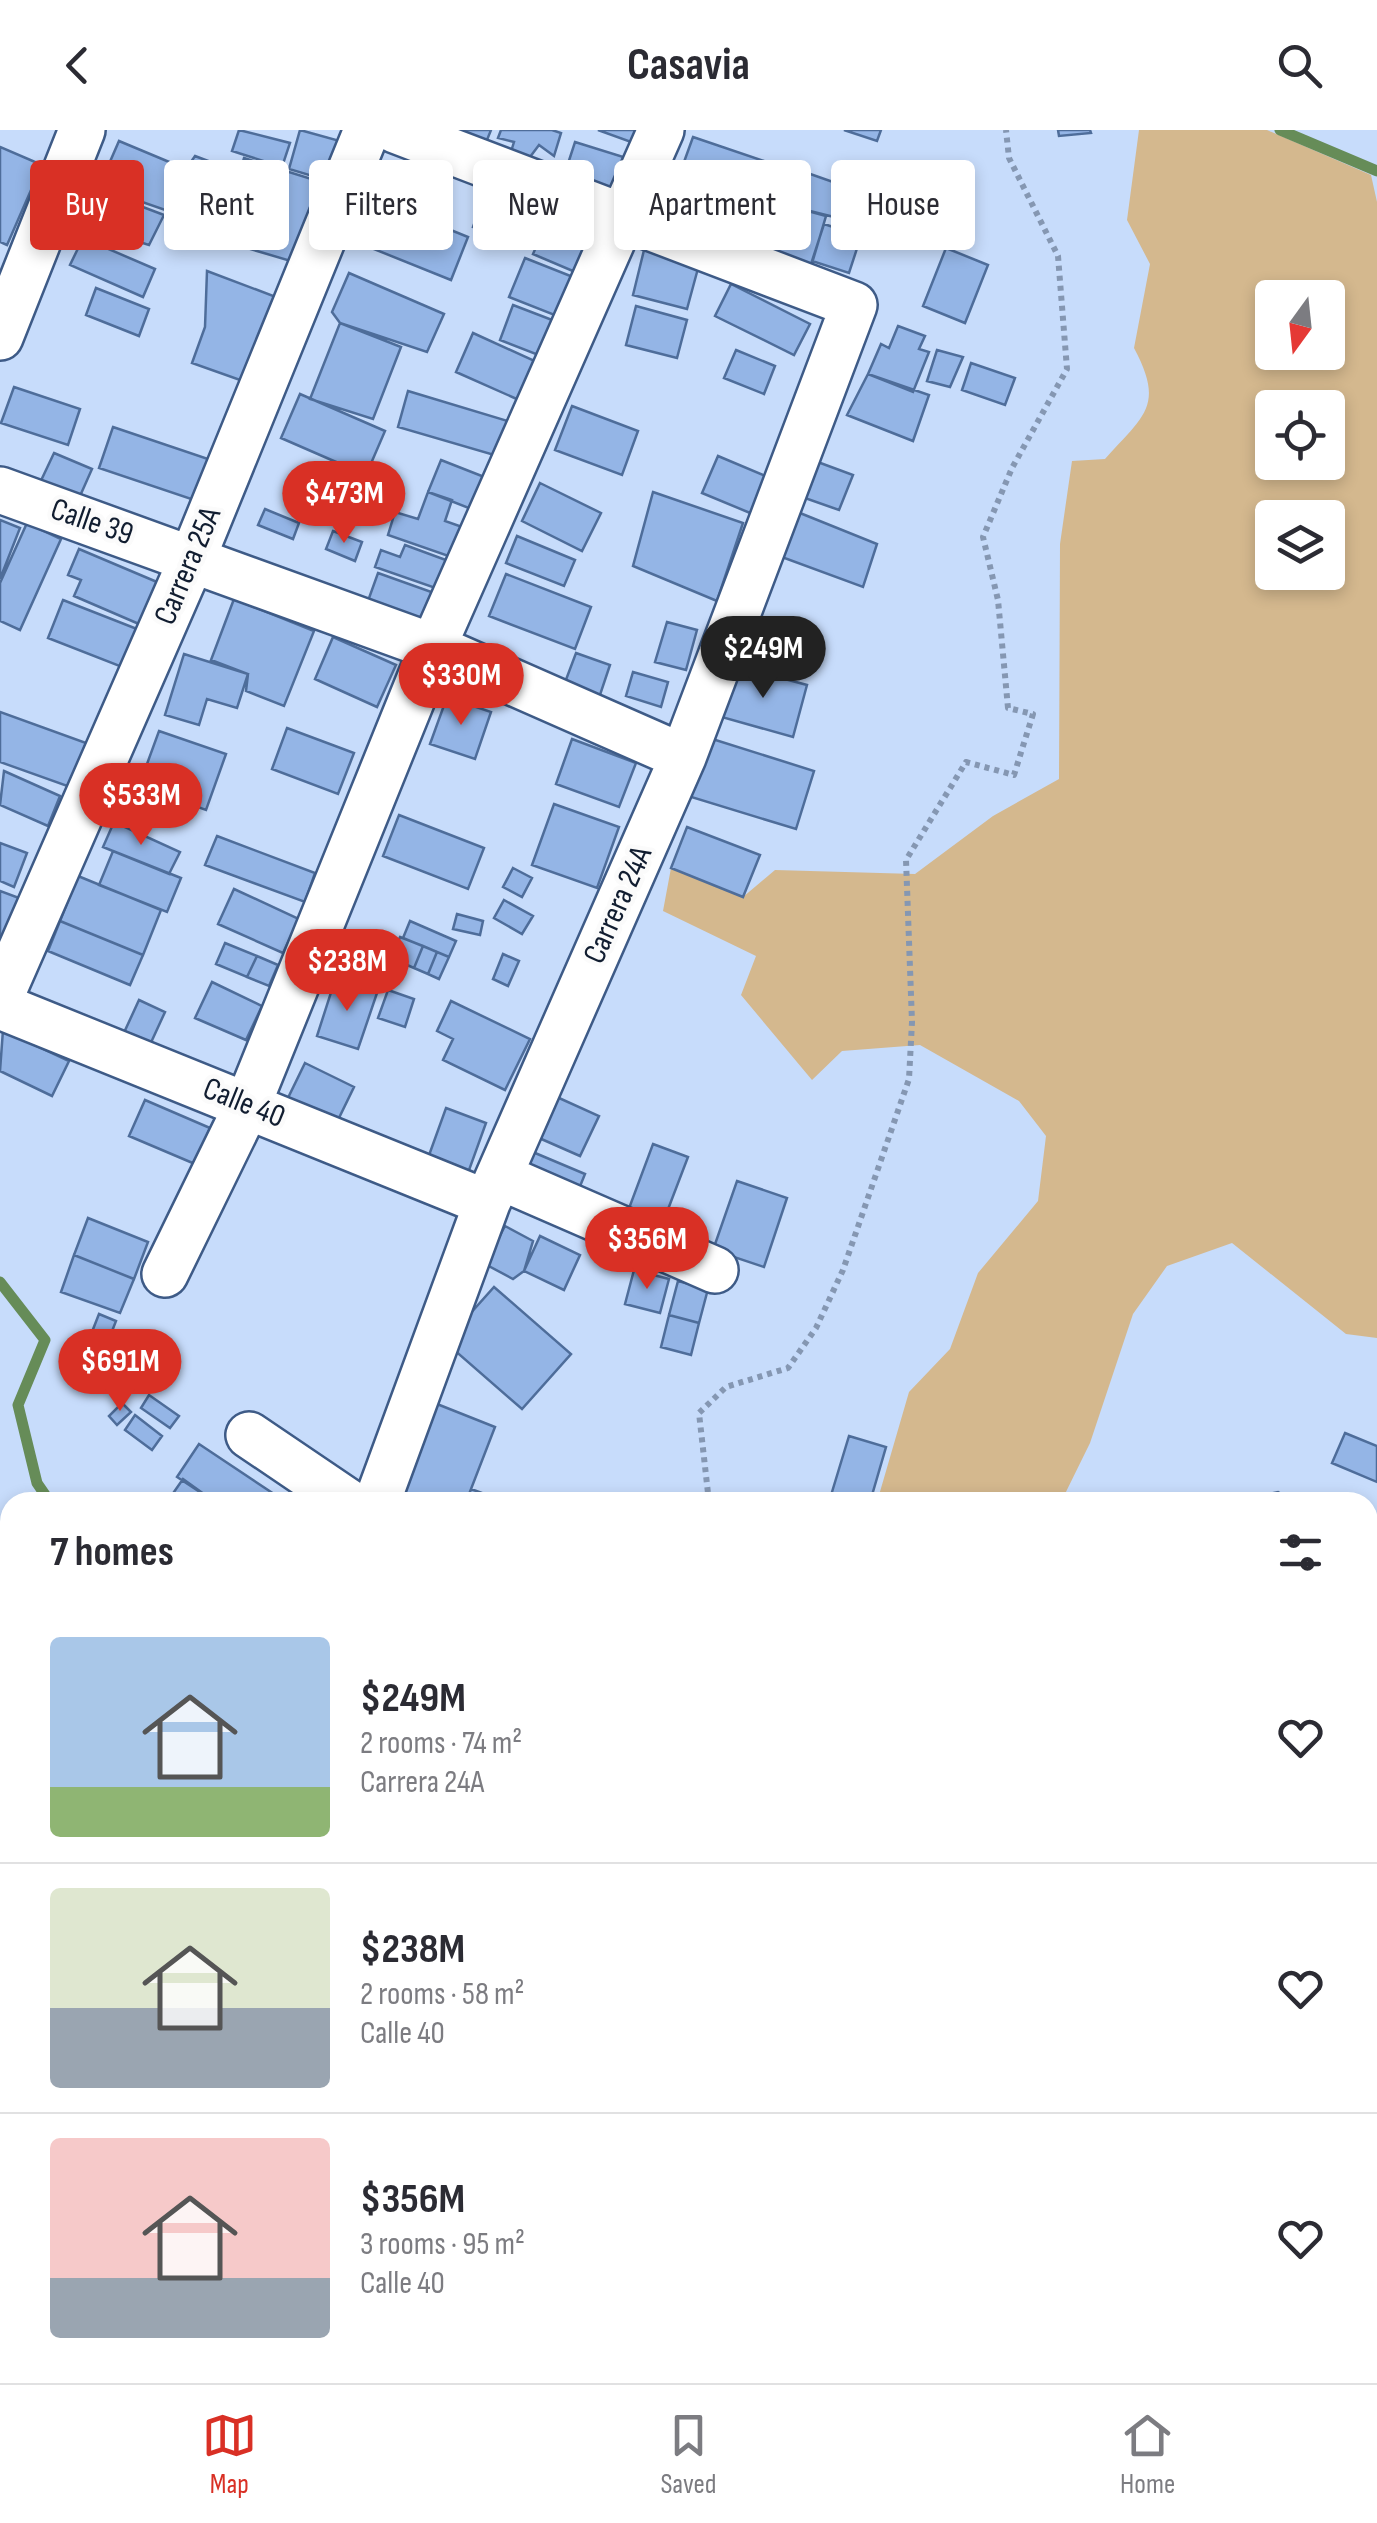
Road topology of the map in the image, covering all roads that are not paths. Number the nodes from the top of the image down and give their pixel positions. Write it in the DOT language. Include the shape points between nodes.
graph roads {
  1 [pos="82,130"];
  2 [pos="368,130"];
  3 [pos="395,130"];
  4 [pos="661,130"];
  5 [pos="648,160"];
  6 [pos="614,214"];
  7 [pos="614,235"];
  8 [pos="709,250"];
  9 [pos="0,336"];
  10 [pos="0,490"];
  11 [pos="194,557"];
  12 [pos="433,647"];
  13 [pos="683,757"];
  14 [pos="0,998"];
  15 [pos="0,1006"];
  16 [pos="248,1104"];
  17 [pos="492,1193"];
  18 [pos="715,1270"];
  19 [pos="165,1274"];
  20 [pos="249,1435"];
  21 [pos="333,1492"];
  22 [pos="381,1492"];
  1 -- 9 [label="street"];
  2 -- 11 [label="street, Carrera 25A"];
  3 -- 6 [label="street"];
  4 -- 5 [label="street"];
  7 -- 12 [label="street"];
  8 -- 13 [label="street, Carrera 24A" via="854,305"];
  10 -- 11 [label="street, Calle 39"];
  11 -- 12 [label="street, Calle 39"];
  11 -- 14 [label="street, Carrera 25A"];
  12 -- 13 [label="street, Calle 39"];
  12 -- 16 [label="street"];
  13 -- 17 [label="street, Carrera 24A"];
  15 -- 16 [label="street, Calle 40"];
  16 -- 17 [label="street, Calle 40"];
  16 -- 19 [label="street"];
  17 -- 18 [label="street, Calle 40" via="514,1183"];
  17 -- 22 [label="street, Carrera 24A"];
  20 -- 21 [label="street"];
}
